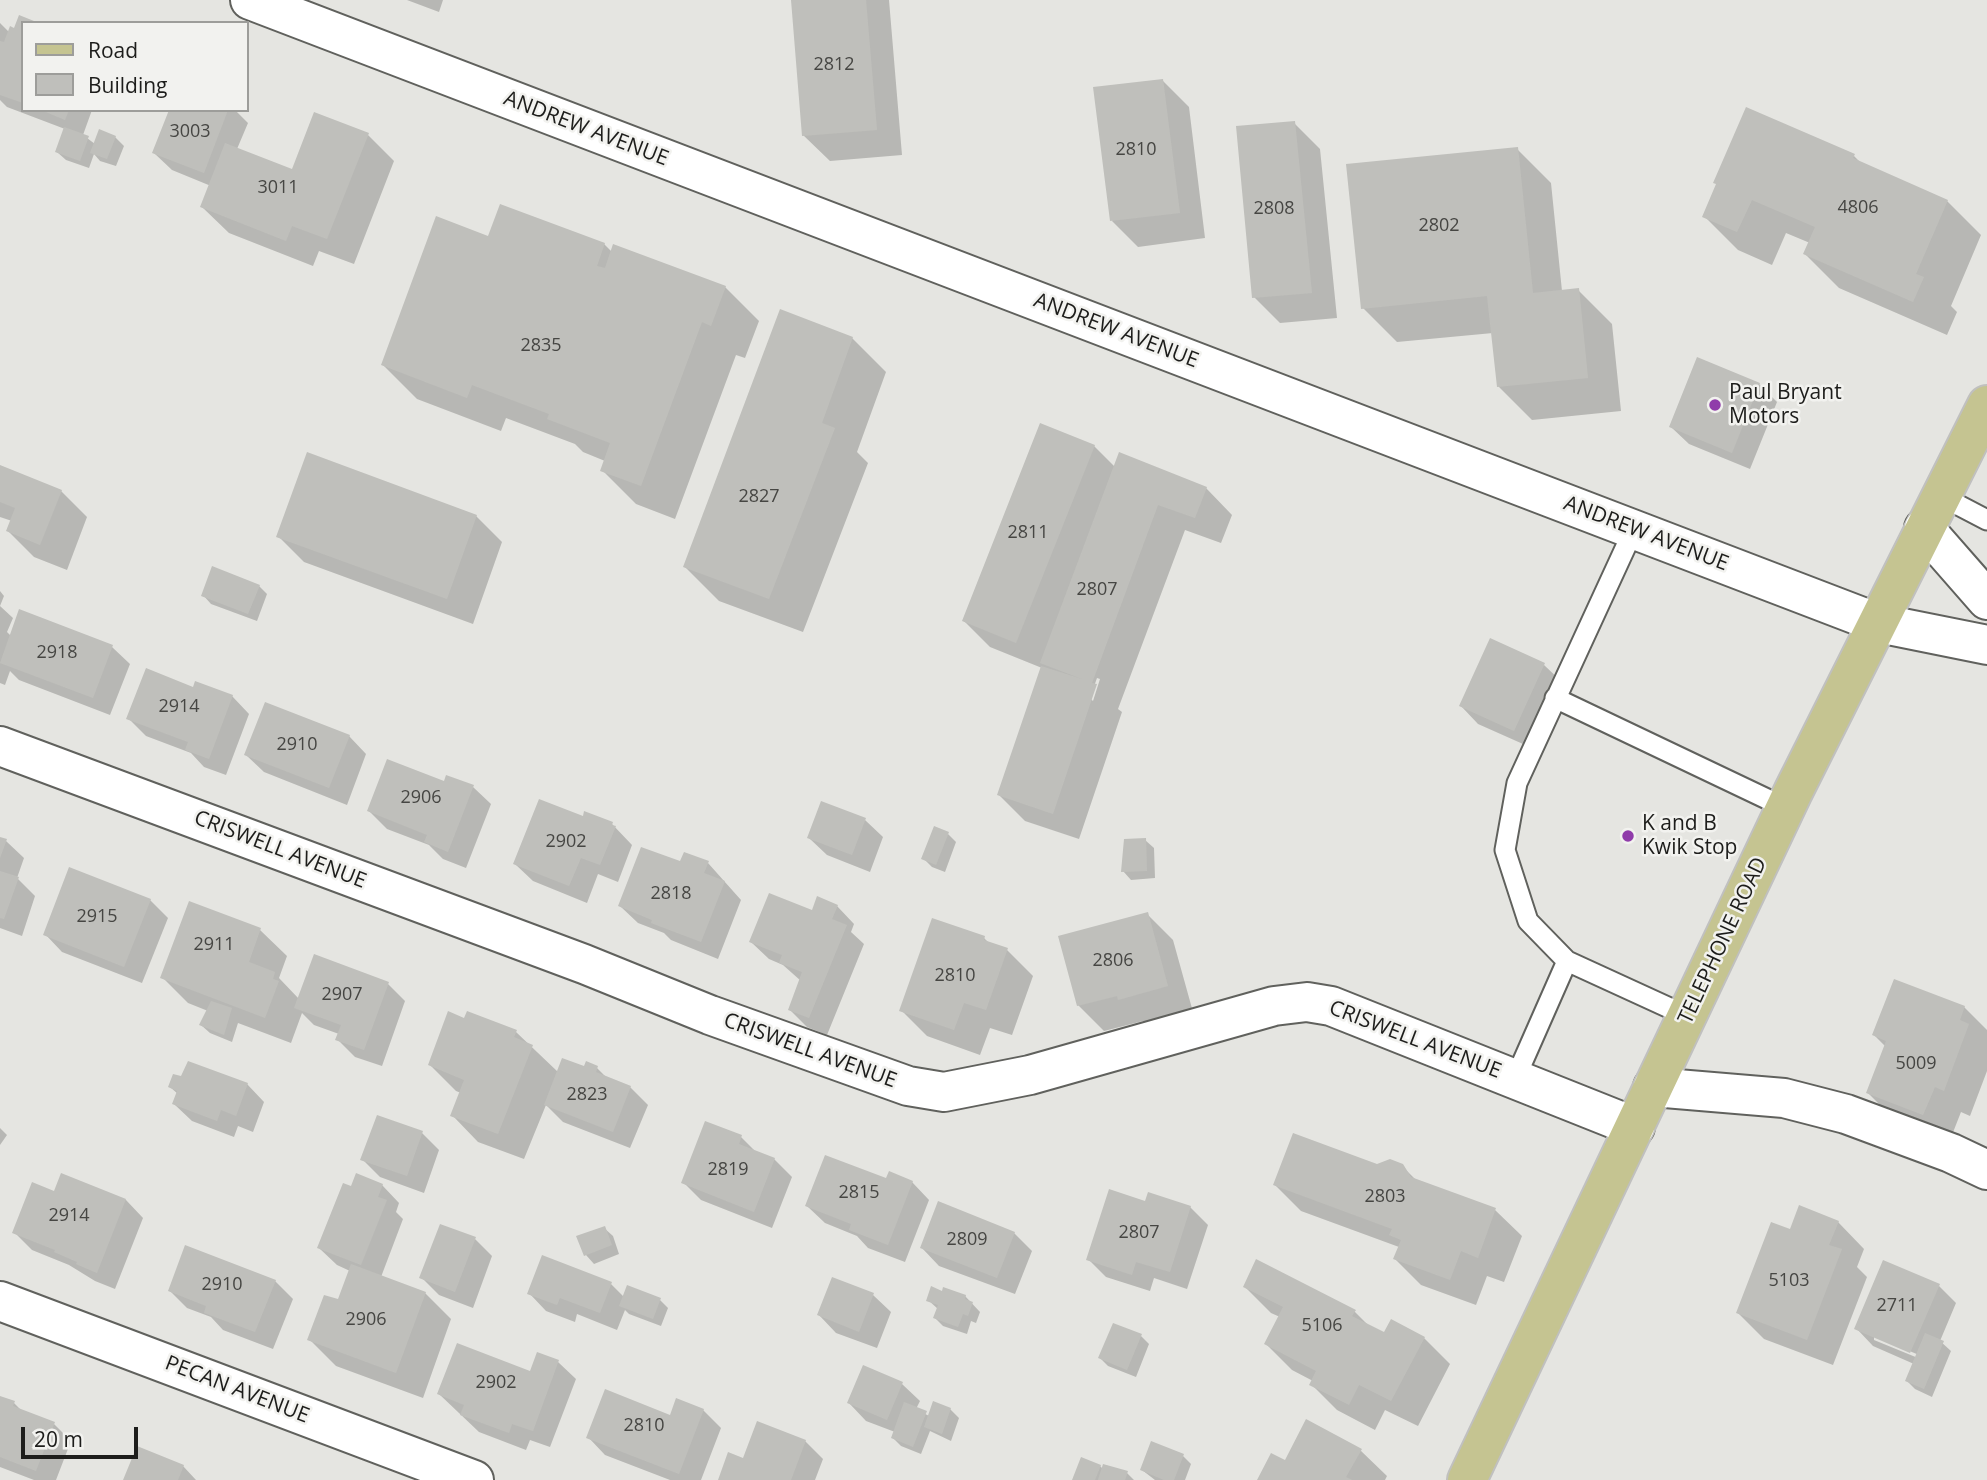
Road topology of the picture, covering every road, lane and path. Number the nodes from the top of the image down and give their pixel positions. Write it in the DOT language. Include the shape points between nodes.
graph roads {
  1 [pos="250,0"];
  2 [pos="1987,405"];
  3 [pos="1932,512"];
  4 [pos="1987,520"];
  5 [pos="1634,529"];
  6 [pos="1987,600"];
  7 [pos="1878,623"];
  8 [pos="1987,645"];
  9 [pos="1555,698"];
  10 [pos="0,746"];
  11 [pos="1786,808"];
  12 [pos="1567,961"];
  13 [pos="1687,1016"];
  14 [pos="1514,1079"];
  15 [pos="1653,1087"];
  16 [pos="1634,1127"];
  17 [pos="1987,1170"];
  18 [pos="0,1301"];
  19 [pos="474,1480"];
  20 [pos="1467,1480"];
  1 -- 5 [label="street, ANDREW AVENUE"];
  2 -- 3 [label="main road, TELEPHONE ROAD"];
  3 -- 4 [label="lane"];
  3 -- 6 [label="street"];
  3 -- 7 [label="main road, TELEPHONE ROAD"];
  5 -- 7 [label="street, ANDREW AVENUE"];
  5 -- 9 [label="lane"];
  7 -- 8 [label="street, ANDREW AVENUE"];
  7 -- 11 [label="main road, TELEPHONE ROAD"];
  9 -- 11 [label="lane"];
  9 -- 12 [label="lane" via="1517,783 1504,850 1528,922"];
  10 -- 14 [label="street, CRISWELL AVENUE" via="908,1086 944,1092 1030,1075 1274,1006 1307,1002 1331,1006"];
  11 -- 13 [label="main road, TELEPHONE ROAD"];
  12 -- 13 [label="lane"];
  12 -- 14 [label="lane"];
  13 -- 15 [label="main road, TELEPHONE ROAD"];
  14 -- 16 [label="street, CRISWELL AVENUE"];
  15 -- 16 [label="main road, TELEPHONE ROAD"];
  15 -- 17 [label="street" via="1784,1098 1846,1114"];
  16 -- 20 [label="main road, TELEPHONE ROAD"];
  18 -- 19 [label="street, PECAN AVENUE"];
}
